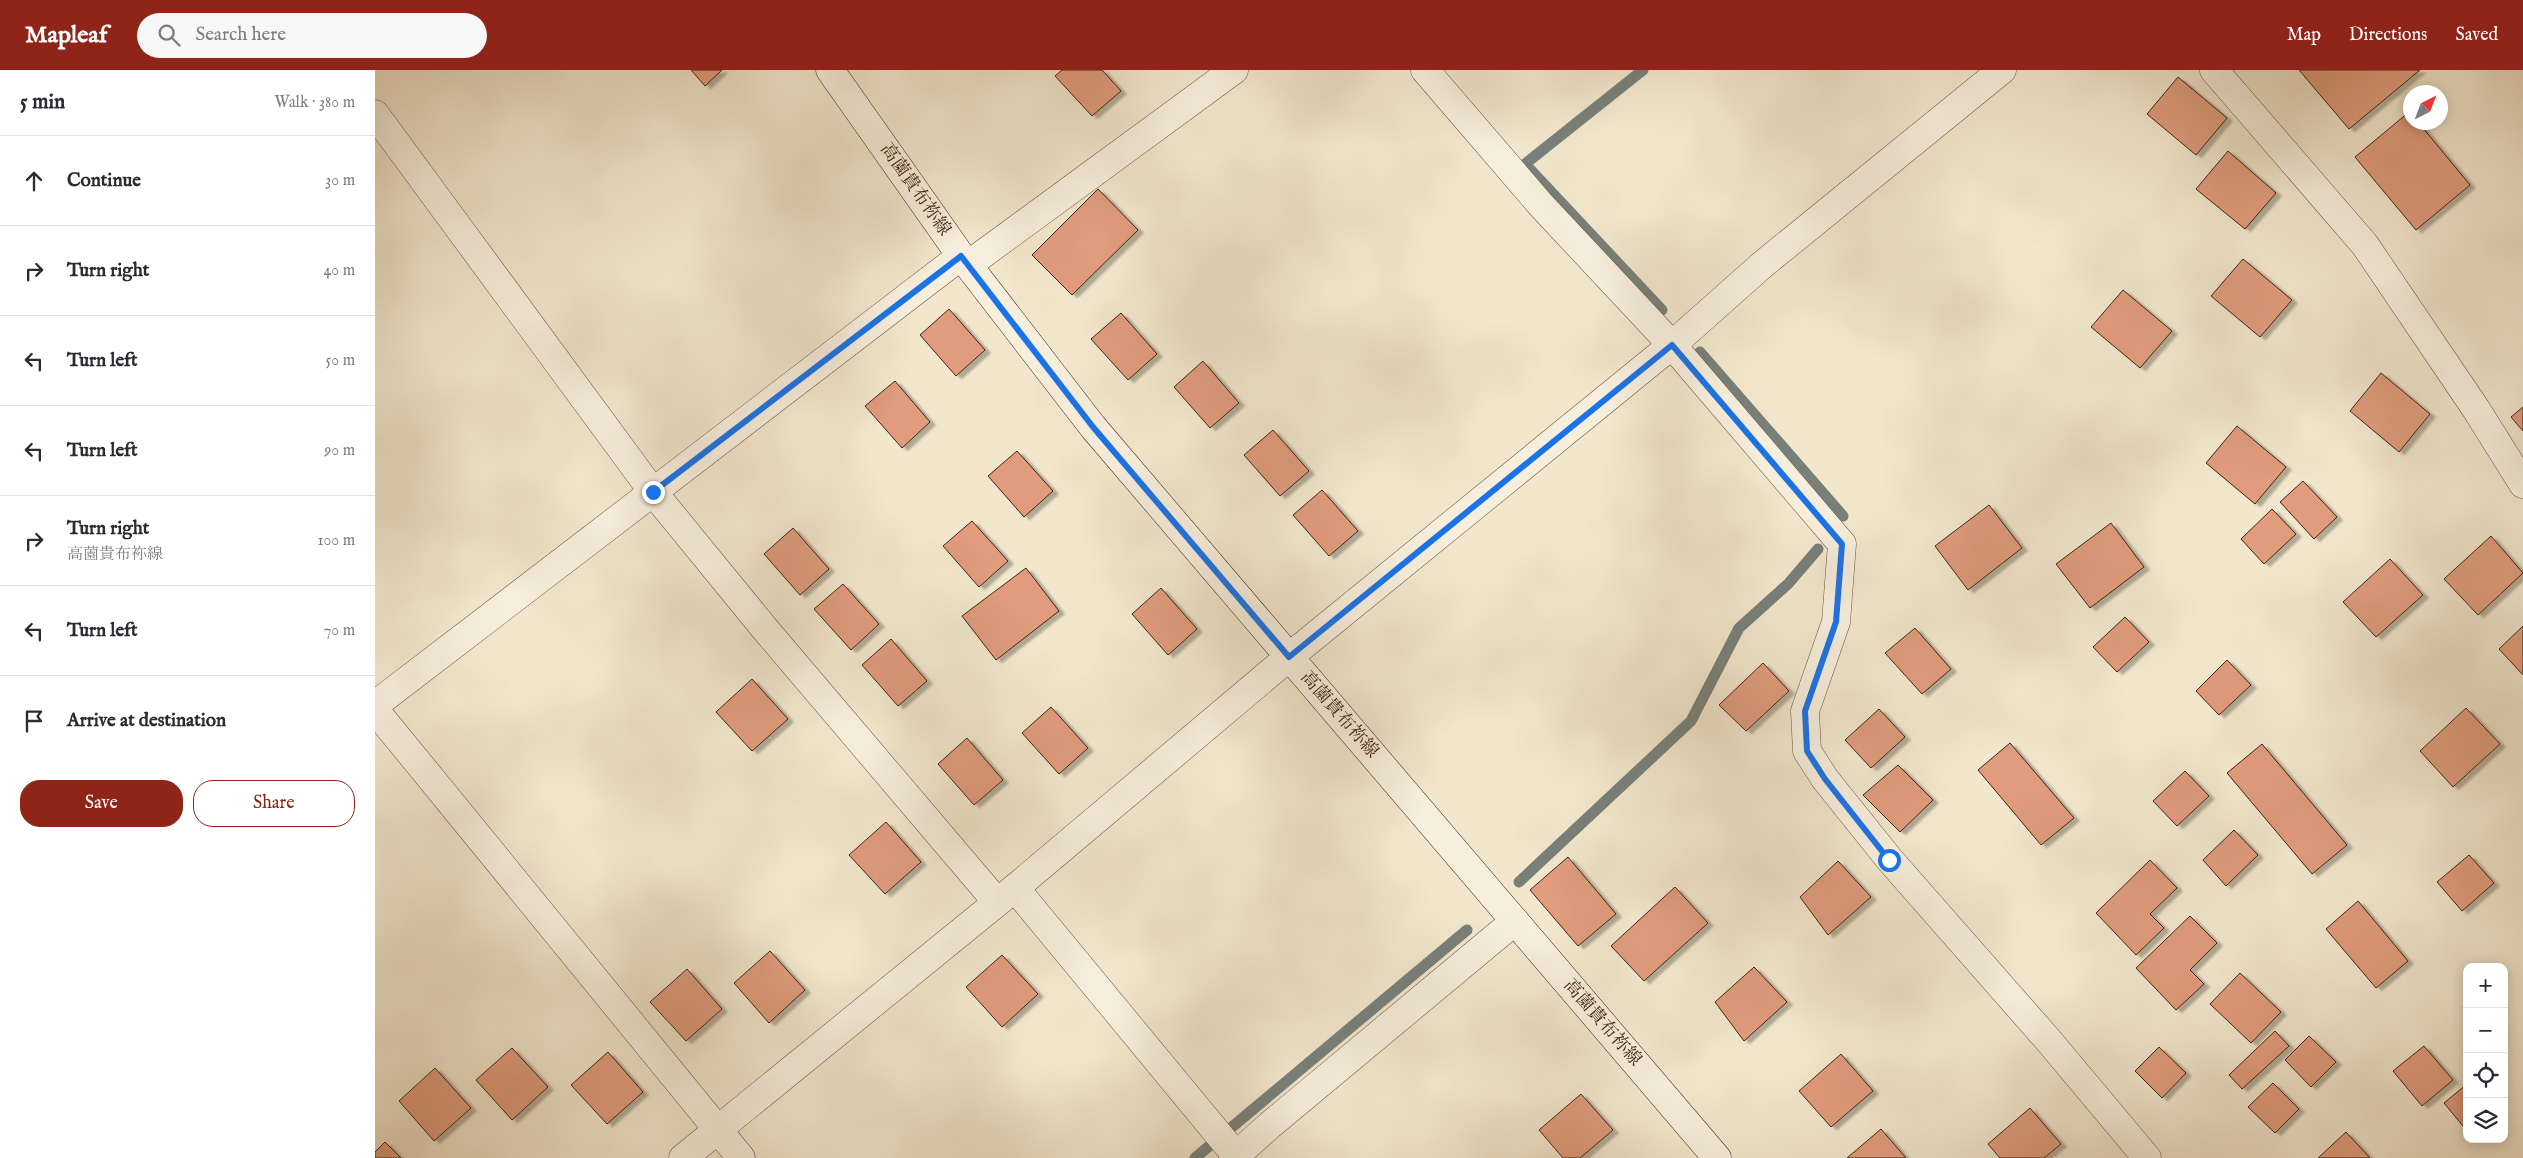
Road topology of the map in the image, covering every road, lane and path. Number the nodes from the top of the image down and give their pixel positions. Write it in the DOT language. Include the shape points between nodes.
graph roads {
  1 [pos="830,70"];
  2 [pos="1234,70"];
  3 [pos="1425,70"];
  4 [pos="2001,70"];
  5 [pos="2214,70"];
  6 [pos="375,114"];
  7 [pos="965,260"];
  8 [pos="1672,345"];
  9 [pos="2523,484"];
  10 [pos="653,492"];
  11 [pos="1289,657"];
  12 [pos="375,705"];
  13 [pos="375,710"];
  14 [pos="1006,895"];
  15 [pos="1515,922"];
  16 [pos="718,1130"];
  17 [pos="1231,1151"];
  18 [pos="683,1158"];
  19 [pos="741,1158"];
  20 [pos="1717,1158"];
  21 [pos="2147,1158"];
  1 -- 7 [label="street, 高薗貴布祢線"];
  2 -- 7 [label="street"];
  3 -- 8 [label="street" via="1541,205"];
  4 -- 8 [label="street" via="1762,265"];
  5 -- 9 [label="street" via="2365,245"];
  6 -- 10 [label="street"];
  7 -- 10 [label="street"];
  7 -- 11 [label="street, 高薗貴布祢線" via="1093,427"];
  8 -- 11 [label="street"];
  8 -- 21 [label="street" via="1842,544 1836,622 1805,711 1807,751 1889,860"];
  10 -- 12 [label="street"];
  10 -- 14 [label="street" via="765,630"];
  11 -- 14 [label="street"];
  11 -- 15 [label="street, 高薗貴布祢線"];
  13 -- 16 [label="street"];
  14 -- 16 [label="street"];
  14 -- 17 [label="street"];
  15 -- 17 [label="street" via="1270,1124"];
  15 -- 20 [label="street, 高薗貴布祢線"];
  16 -- 18 [label="street"];
  16 -- 19 [label="street"];
}
